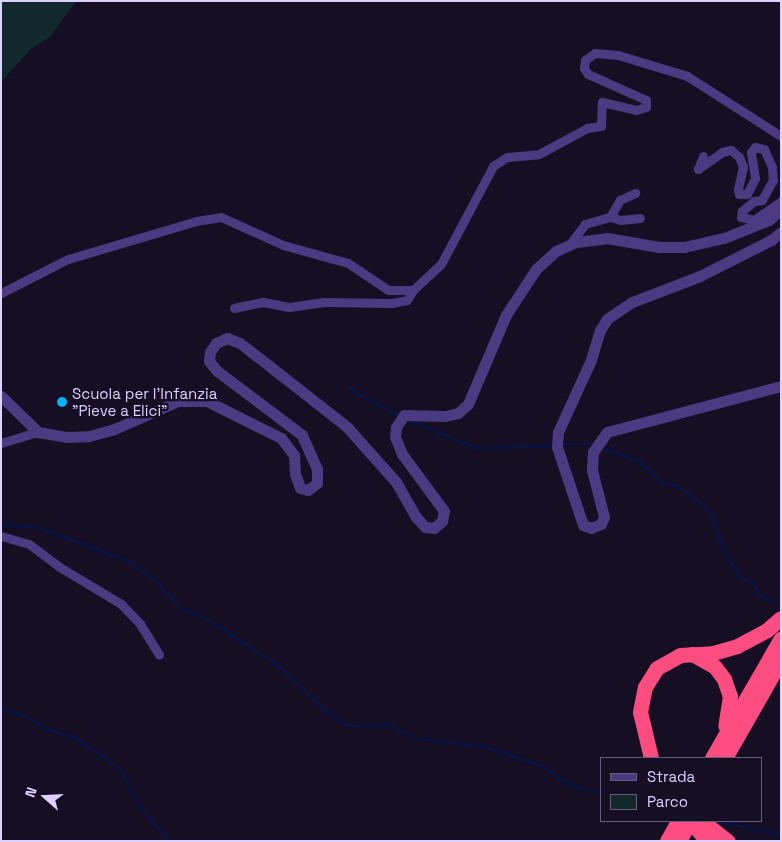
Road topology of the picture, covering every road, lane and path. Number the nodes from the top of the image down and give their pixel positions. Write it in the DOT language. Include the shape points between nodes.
graph roads {
  1 [pos="781,136"];
  2 [pos="703,156"];
  3 [pos="635,193"];
  4 [pos="781,201"];
  5 [pos="781,209"];
  6 [pos="610,216"];
  7 [pos="640,218"];
  8 [pos="781,232"];
  9 [pos="570,244"];
  10 [pos="413,290"];
  11 [pos="1,293"];
  12 [pos="234,308"];
  13 [pos="781,386"];
  14 [pos="1,396"];
  15 [pos="38,432"];
  16 [pos="1,443"];
  17 [pos="1,536"];
  18 [pos="781,618"];
  19 [pos="781,638"];
  20 [pos="159,654"];
  21 [pos="691,654"];
  22 [pos="781,660"];
  23 [pos="651,757"];
  24 [pos="711,757"];
  25 [pos="712,757"];
  26 [pos="726,757"];
  27 [pos="677,822"];
  28 [pos="689,822"];
  29 [pos="691,822"];
  30 [pos="703,822"];
  31 [pos="667,841"];
  32 [pos="679,841"];
  33 [pos="707,841"];
  34 [pos="728,841"];
  1 -- 10 [label="street" via="687,76 618,55 595,53 585,60 584,68 588,74 646,100 646,107 636,110 602,102 601,126 586,128 539,154 507,157 493,166 441,264"];
  2 -- 4 [label="street" via="698,169 722,152 731,150 740,157 743,167 739,194 747,194 755,178 751,152 755,147 764,149 772,167 773,180 762,200 742,211 742,217 754,220"];
  3 -- 6 [label="street" via="620,200"];
  5 -- 9 [label="street" via="769,220 724,238 684,247 659,247 606,238"];
  6 -- 7 [label="street" via="621,220"];
  6 -- 9 [label="street" via="585,224"];
  8 -- 13 [label="street" via="772,240 700,276 632,302 607,319 558,432 557,443 584,525 591,528 601,524 604,517 592,470 596,445 607,432"];
  9 -- 15 [label="street" via="556,251 536,270 506,315 468,404 458,413 445,416 402,418 395,437 402,454 444,511 442,521 434,528 425,527 416,517 396,482 347,427 240,343 227,338 216,343 209,361 217,371 302,435 318,469 317,483 308,490 300,488 294,455 281,438 207,401 178,401 89,436"];
  10 -- 11 [label="street" via="388,290 348,263 283,245 221,217 196,221 68,259"];
  10 -- 12 [label="street" via="407,300 392,303 323,302 288,307 263,302"];
  14 -- 15 [label="street"];
  15 -- 16 [label="street"];
  17 -- 20 [label="street" via="29,544 58,566 121,604 140,624"];
  18 -- 21 [label="highway" via="767,630 737,646 713,653"];
  19 -- 25 [label="highway"];
  21 -- 23 [label="highway" via="663,662 645,687 641,724"];
  21 -- 24 [label="highway" via="715,667 730,696 727,721"];
  22 -- 26 [label="highway"];
  27 -- 31 [label="highway"];
  28 -- 32 [label="highway, bridge"];
  29 -- 33 [label="highway"];
  30 -- 34 [label="highway"];
}
